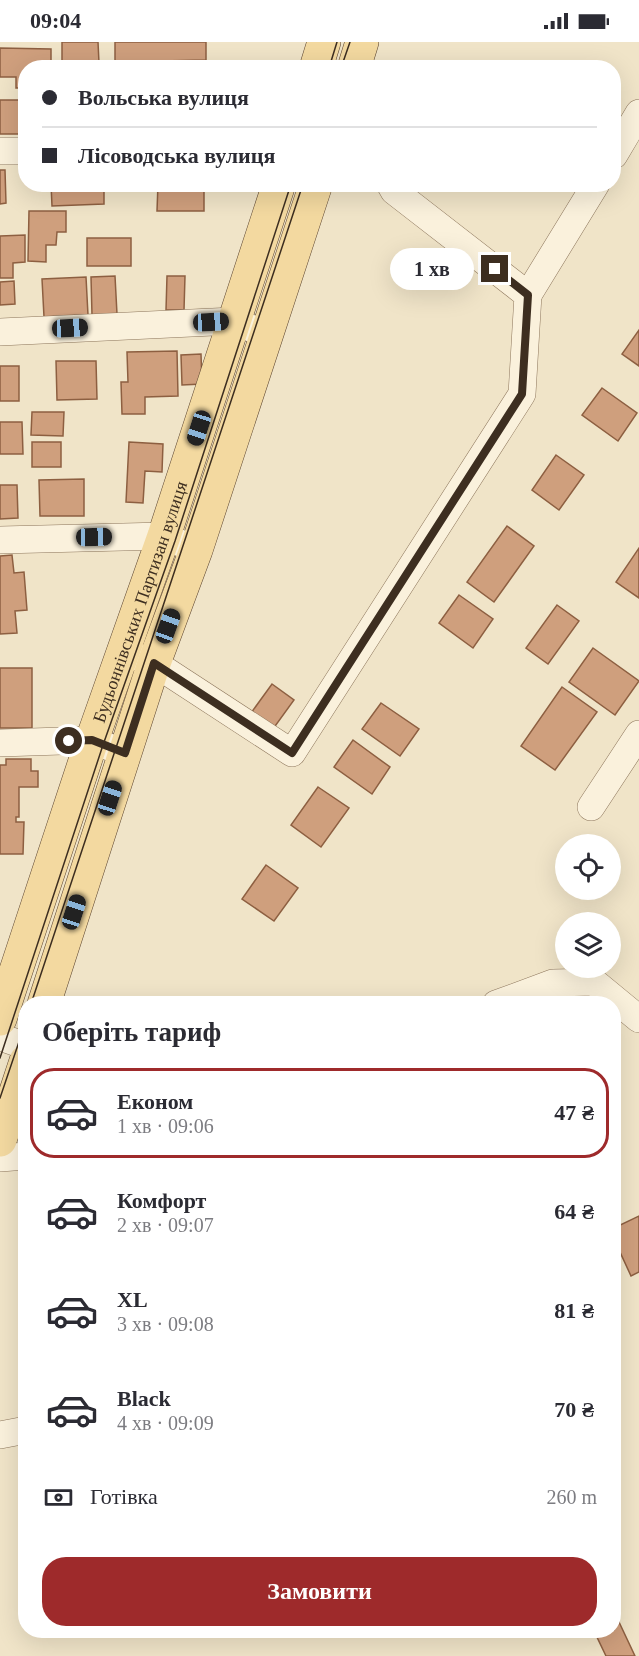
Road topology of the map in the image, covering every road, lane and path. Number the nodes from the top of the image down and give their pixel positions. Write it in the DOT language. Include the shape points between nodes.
graph roads {
  1 [pos="324,42"];
  2 [pos="362,42"];
  3 [pos="318,60"];
  4 [pos="356,60"];
  5 [pos="639,113"];
  6 [pos="621,143"];
  7 [pos="0,151"];
  8 [pos="18,151"];
  9 [pos="276,192"];
  10 [pos="313,192"];
  11 [pos="395,192"];
  12 [pos="591,192"];
  13 [pos="528,295"];
  14 [pos="234,321"];
  15 [pos="0,332"];
  16 [pos="267,335"];
  17 [pos="164,536"];
  18 [pos="0,540"];
  19 [pos="196,550"];
  20 [pos="123,652"];
  21 [pos="154,663"];
  22 [pos="639,734"];
  23 [pos="92,740"];
  24 [pos="0,743"];
  25 [pos="125,753"];
  26 [pos="591,807"];
  27 [pos="47,996"];
  28 [pos="518,996"];
  29 [pos="611,996"];
  30 [pos="621,1004"];
  31 [pos="0,1019"];
  32 [pos="639,1019"];
  33 [pos="0,1037"];
  34 [pos="18,1043"];
  35 [pos="18,1085"];
  36 [pos="0,1140"];
  37 [pos="18,1157"];
  38 [pos="0,1158"];
  39 [pos="18,1432"];
  40 [pos="0,1435"];
  1 -- 3 [label="main road"];
  2 -- 4 [label="main road"];
  5 -- 6 [label="street"];
  7 -- 8 [label="street"];
  9 -- 14 [label="main road, Будьоннівських Партизан вулиця"];
  10 -- 16 [label="main road, Будьоннівських Партизан вулиця"];
  11 -- 13 [label="street"];
  12 -- 13 [label="street"];
  13 -- 21 [label="street" via="522,394 292,753"];
  14 -- 15 [label="street"];
  14 -- 16 [label="street"];
  14 -- 17 [label="main road, Будьоннівських Партизан вулиця"];
  16 -- 19 [label="main road, Будьоннівських Партизан вулиця"];
  17 -- 18 [label="street"];
  17 -- 19 [label="street"];
  17 -- 20 [label="main road, Будьоннівських Партизан вулиця"];
  19 -- 21 [label="main road, Будьоннівських Партизан вулиця"];
  20 -- 21 [label="street"];
  20 -- 23 [label="main road, Будьоннівських Партизан вулиця"];
  21 -- 25 [label="main road, Будьоннівських Партизан вулиця"];
  22 -- 26 [label="street"];
  23 -- 24 [label="street"];
  23 -- 25 [label="street"];
  23 -- 31 [label="main road, Будьоннівських Партизан вулиця"];
  25 -- 27 [label="main road, Будьоннівських Партизан вулиця"];
  28 -- 29 [label="street" via="553,983 594,982"];
  30 -- 32 [label="street"];
  33 -- 34 [label="street"];
  35 -- 36 [label="main road"];
  37 -- 38 [label="street"];
  39 -- 40 [label="street"];
}
